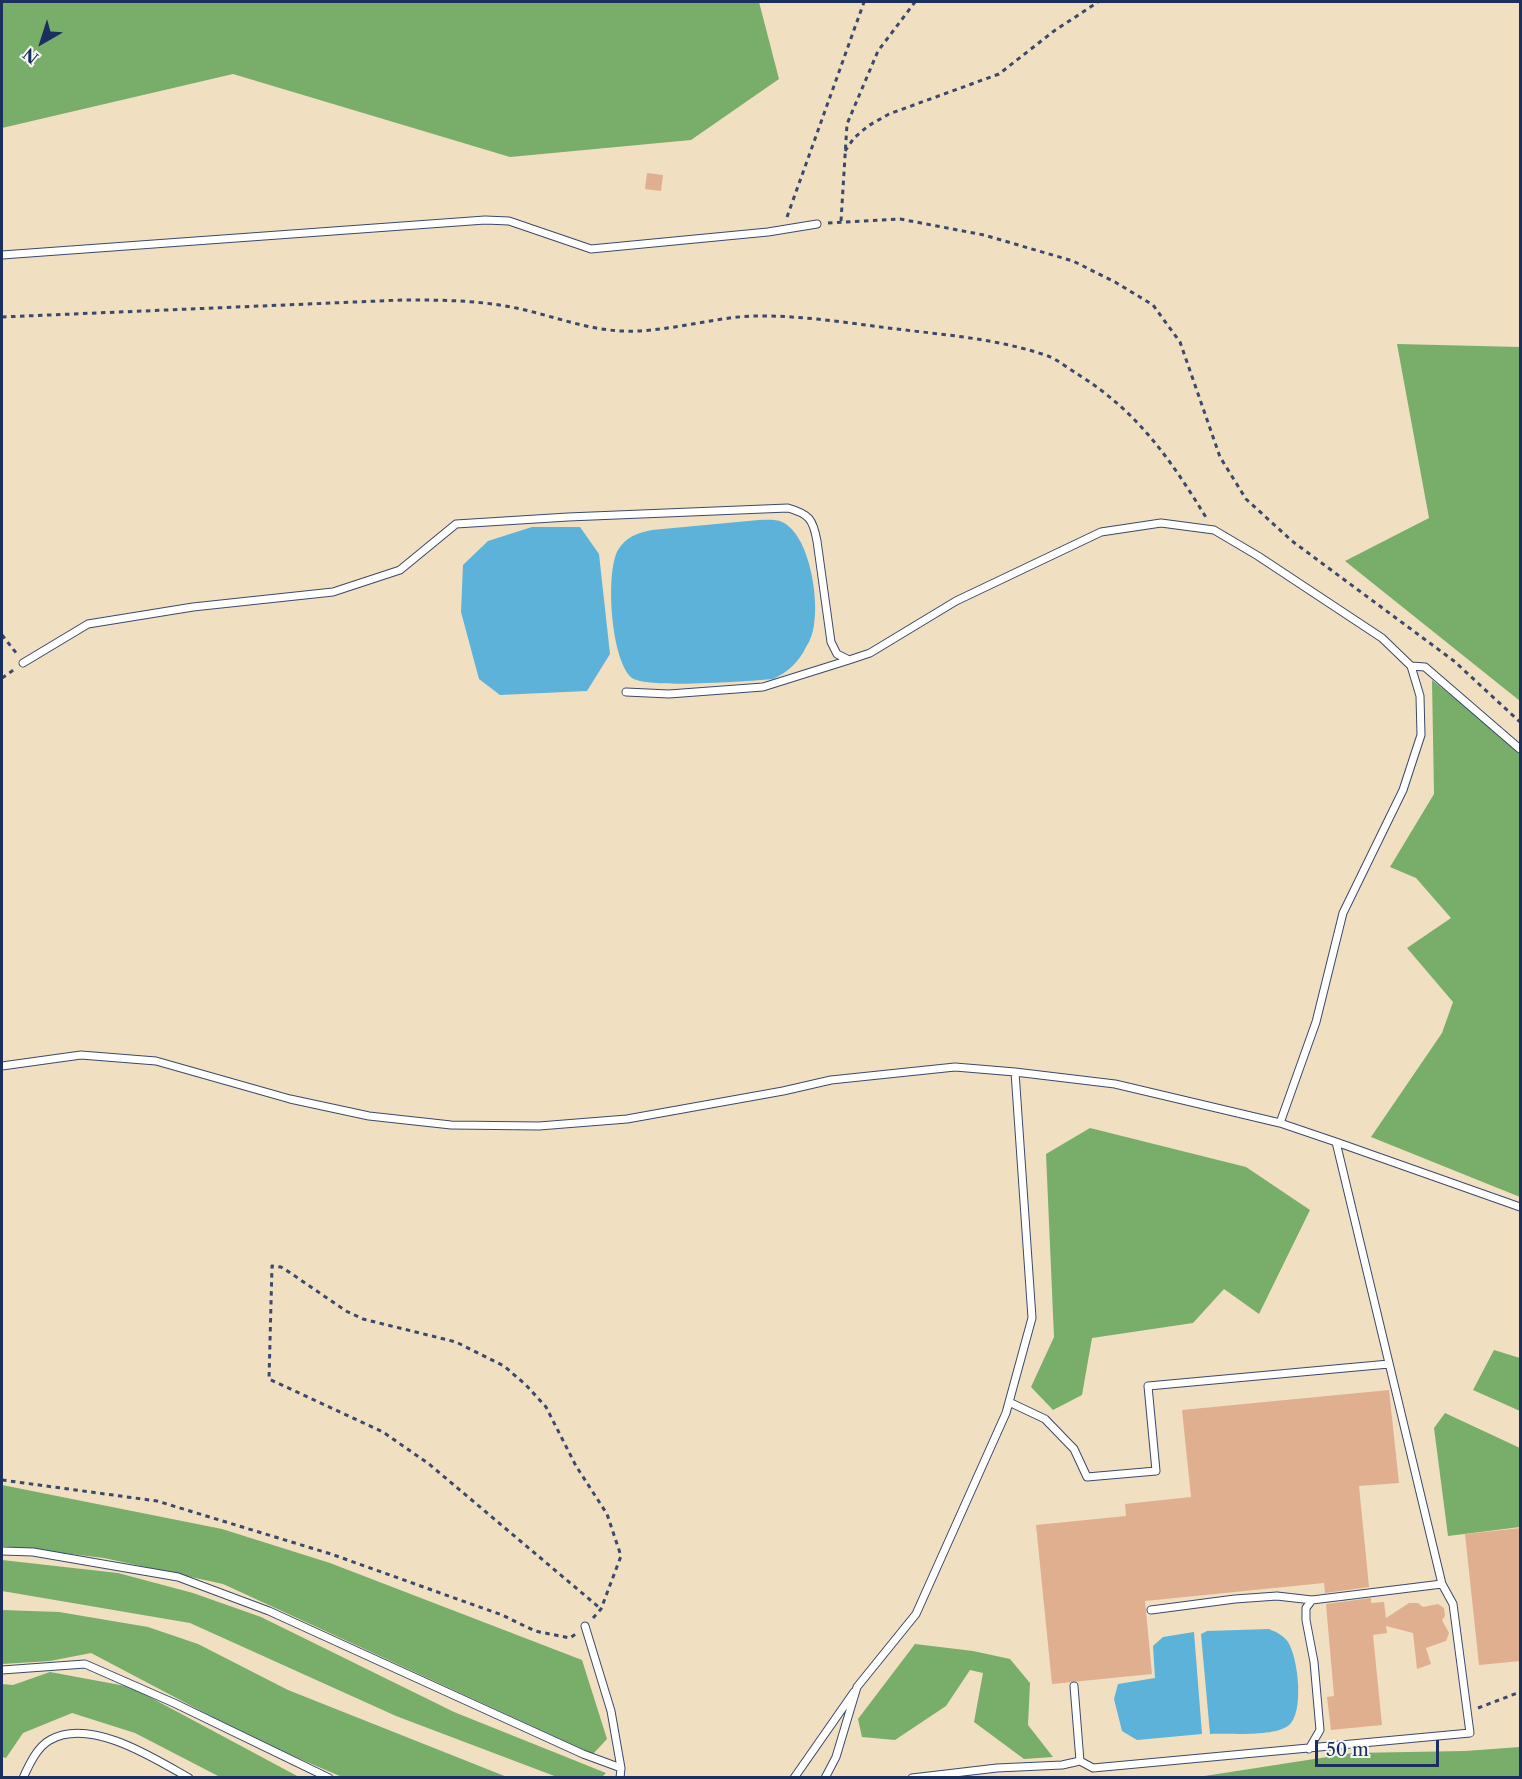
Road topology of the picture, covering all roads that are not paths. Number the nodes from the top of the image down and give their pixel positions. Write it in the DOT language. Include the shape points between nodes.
graph roads {
  1 [pos="817,224"];
  2 [pos="2,255"];
  3 [pos="849,660"];
  4 [pos="23,663"];
  5 [pos="1411,666"];
  6 [pos="626,692"];
  7 [pos="1521,749"];
  8 [pos="2,1066"];
  9 [pos="1015,1072"];
  10 [pos="1280,1123"];
  11 [pos="1336,1142"];
  12 [pos="1521,1207"];
  13 [pos="1389,1364"];
  14 [pos="1009,1402"];
  15 [pos="2,1551"];
  16 [pos="1442,1584"];
  17 [pos="1312,1600"];
  18 [pos="1151,1610"];
  19 [pos="585,1626"];
  20 [pos="2,1670"];
  21 [pos="1074,1686"];
  22 [pos="857,1687"];
  23 [pos="1309,1749"];
  24 [pos="1080,1761"];
  25 [pos="621,1768"];
  26 [pos="23,1778"];
  27 [pos="189,1778"];
  28 [pos="329,1778"];
  29 [pos="620,1778"];
  30 [pos="795,1778"];
  31 [pos="825,1778"];
  32 [pos="912,1778"];
  1 -- 2 [label="lane" via="591,249 509,221 485,220"];
  3 -- 4 [label="lane" via="837,654 831,642 814,525 804,513 788,508 456,524 400,570 333,592 88,624"];
  3 -- 5 [label="lane" via="870,653 956,601 1101,532 1161,523 1214,530 1382,638"];
  3 -- 6 [label="lane" via="763,687 669,694"];
  5 -- 7 [label="lane" via="1425,667"];
  5 -- 10 [label="lane" via="1420,696 1421,735 1403,790 1343,913 1316,1022"];
  8 -- 9 [label="lane" via="81,1055 156,1061 290,1099 369,1116 451,1125 627,1119 831,1080 955,1067"];
  9 -- 10 [label="lane" via="1115,1084"];
  9 -- 14 [label="lane" via="1032,1318"];
  10 -- 11 [label="lane"];
  11 -- 12 [label="lane"];
  11 -- 13 [label="lane"];
  13 -- 14 [label="lane" via="1148,1386 1156,1471 1088,1478 1074,1449 1045,1419"];
  13 -- 16 [label="lane"];
  14 -- 22 [label="lane" via="916,1614"];
  15 -- 25 [label="lane" via="33,1552 178,1577 268,1611"];
  16 -- 17 [label="lane"];
  16 -- 23 [label="lane" via="1453,1604 1470,1733"];
  17 -- 18 [label="lane" via="1277,1596"];
  17 -- 23 [label="lane" via="1306,1608 1306,1620 1320,1730"];
  19 -- 25 [label="lane" via="611,1711"];
  20 -- 28 [label="lane" via="85,1664"];
  21 -- 24 [label="lane"];
  22 -- 30 [label="lane"];
  22 -- 31 [label="lane" via="836,1757"];
  23 -- 24 [label="lane" via="1093,1768"];
  24 -- 32 [label="lane"];
  25 -- 29 [label="lane"];
  26 -- 27 [label="lane" via="48,1741 67,1733 97,1735 150,1756"];
}
